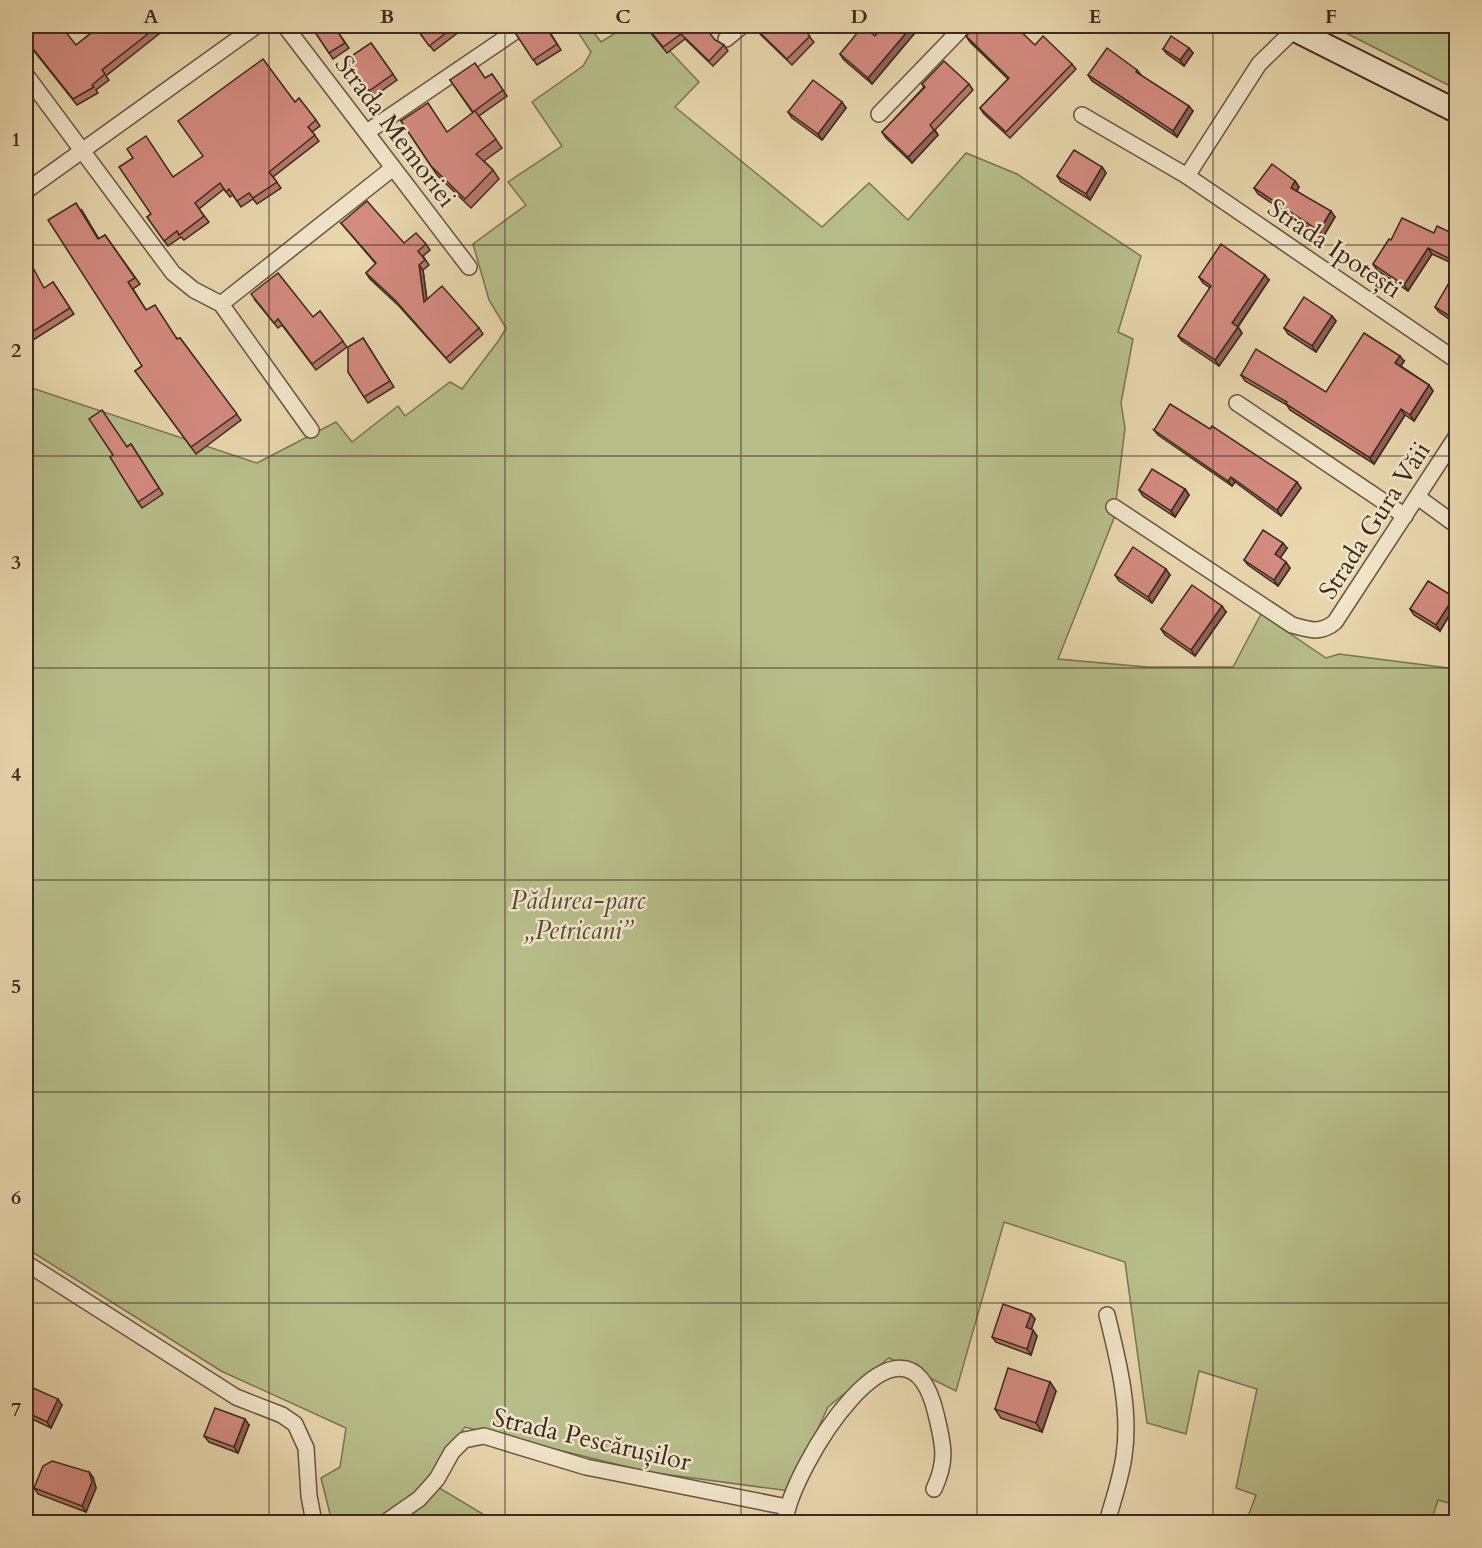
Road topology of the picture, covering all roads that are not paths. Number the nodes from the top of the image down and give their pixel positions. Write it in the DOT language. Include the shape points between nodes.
graph roads {
  1 [pos="256,26"];
  2 [pos="285,26"];
  3 [pos="523,26"];
  4 [pos="742,26"];
  5 [pos="964,26"];
  6 [pos="1291,28"];
  7 [pos="726,39"];
  8 [pos="26,75"];
  9 [pos="1456,111"];
  10 [pos="879,114"];
  11 [pos="1082,115"];
  12 [pos="367,132"];
  13 [pos="82,152"];
  14 [pos="393,168"];
  15 [pos="1187,176"];
  16 [pos="26,191"];
  17 [pos="469,267"];
  18 [pos="221,303"];
  19 [pos="1456,360"];
  20 [pos="1237,403"];
  21 [pos="311,430"];
  22 [pos="1456,437"];
  23 [pos="1419,498"];
  24 [pos="1114,507"];
  25 [pos="1405,516"];
  26 [pos="1456,525"];
  27 [pos="26,1263"];
  28 [pos="1107,1315"];
  29 [pos="934,1488"];
  30 [pos="786,1515"];
  31 [pos="314,1522"];
  32 [pos="386,1522"];
  33 [pos="1107,1522"];
  1 -- 13 [label="street"];
  2 -- 12 [label="street, Strada Memoriei"];
  3 -- 12 [label="street"];
  4 -- 7 [label="street"];
  5 -- 10 [label="street"];
  6 -- 9 [label="main road"];
  6 -- 15 [label="street" via="1259,64"];
  8 -- 13 [label="street"];
  11 -- 15 [label="street, Strada Ipotești"];
  12 -- 14 [label="street, Strada Memoriei"];
  13 -- 16 [label="street"];
  13 -- 18 [label="street" via="173,273 194,290"];
  14 -- 17 [label="street, Strada Memoriei"];
  14 -- 18 [label="street"];
  15 -- 19 [label="street, Strada Ipotești"];
  18 -- 21 [label="street"];
  20 -- 25 [label="street"];
  22 -- 23 [label="street, Strada Gura Văii"];
  23 -- 25 [label="street, Strada Gura Văii"];
  23 -- 26 [label="street"];
  24 -- 25 [label="street, Strada Gura Văii" via="1292,625 1317,631 1335,622"];
  27 -- 31 [label="street" via="236,1397 295,1424 306,1448"];
  28 -- 33 [label="street" via="1122,1382 1126,1429 1124,1456"];
  29 -- 30 [label="street, Strada Pescărușilor" via="943,1470 944,1445 930,1390 912,1371 891,1368 874,1376 840,1412 806,1465"];
  30 -- 32 [label="street, Strada Pescărușilor" via="586,1467 484,1436 464,1440 419,1499"];
}
